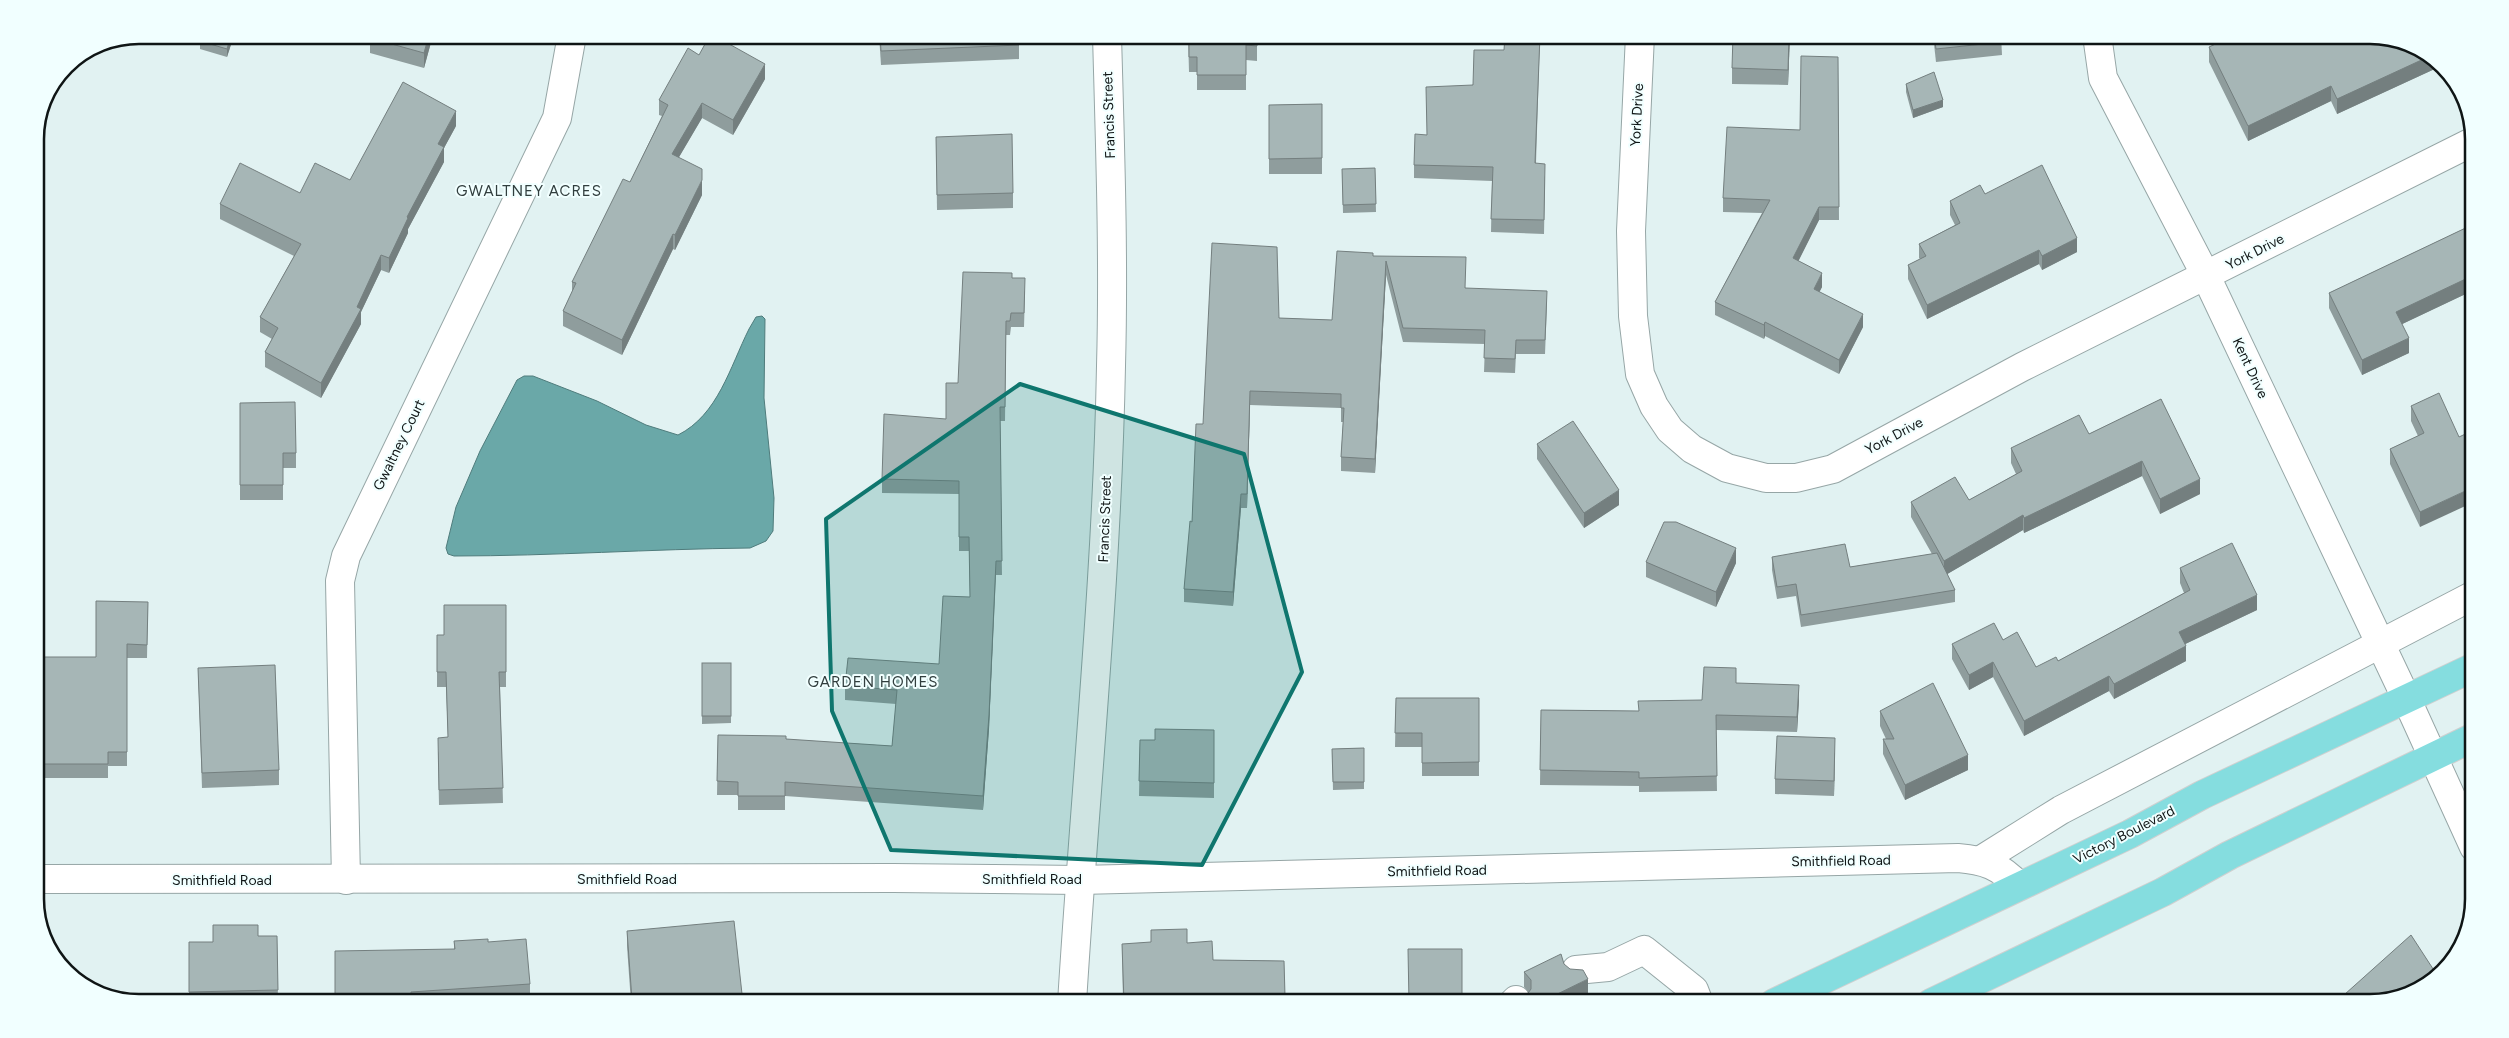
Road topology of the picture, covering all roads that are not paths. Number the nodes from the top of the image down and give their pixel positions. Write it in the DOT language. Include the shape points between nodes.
graph roads {
  1 [pos="570,44"];
  2 [pos="1106,44"];
  3 [pos="1640,44"];
  4 [pos="2098,44"];
  5 [pos="2465,146"];
  6 [pos="2206,276"];
  7 [pos="2465,600"];
  8 [pos="2380,642"];
  9 [pos="2465,671"];
  10 [pos="2407,700"];
  11 [pos="2465,742"];
  12 [pos="2434,757"];
  13 [pos="2465,826"];
  14 [pos="1981,860"];
  15 [pos="44,880"];
  16 [pos="346,880"];
  17 [pos="1080,880"];
  18 [pos="2019,886"];
  19 [pos="1580,979"];
  20 [pos="1073,994"];
  21 [pos="1696,994"];
  22 [pos="1793,994"];
  23 [pos="1950,994"];
  1 -- 16 [label="street, Gwaltney Court" via="557,118 346,556 340,581"];
  2 -- 17 [label="street, Francis Street" via="1112,221 1111,367 1101,610"];
  3 -- 6 [label="street, York Drive" via="1631,231 1633,316 1640,374 1654,406 1670,430 1692,449 1727,468 1766,478 1796,478 1833,469 2022,367"];
  4 -- 6 [label="street, Kent Drive" via="2103,78"];
  5 -- 6 [label="street, York Drive"];
  6 -- 8 [label="street, Kent Drive"];
  7 -- 8 [label="street"];
  8 -- 10 [label="street, Kent Drive"];
  8 -- 14 [label="street" via="2061,810"];
  9 -- 10 [label="main road, Victory Boulevard"];
  10 -- 12 [label="street, Kent Drive"];
  10 -- 18 [label="main road, Victory Boulevard"];
  11 -- 12 [label="main road"];
  12 -- 13 [label="street, Kent Drive"];
  12 -- 23 [label="main road"];
  14 -- 17 [label="street, Smithfield Road" via="1958,858"];
  14 -- 18 [label="street, Smithfield Road" via="2006,873"];
  15 -- 16 [label="street, Smithfield Road"];
  16 -- 17 [label="street, Smithfield Road"];
  17 -- 20 [label="street, Francis Street"];
  18 -- 22 [label="main road, Victory Boulevard"];
  19 -- 21 [label="street" via="1644,950"];
}
